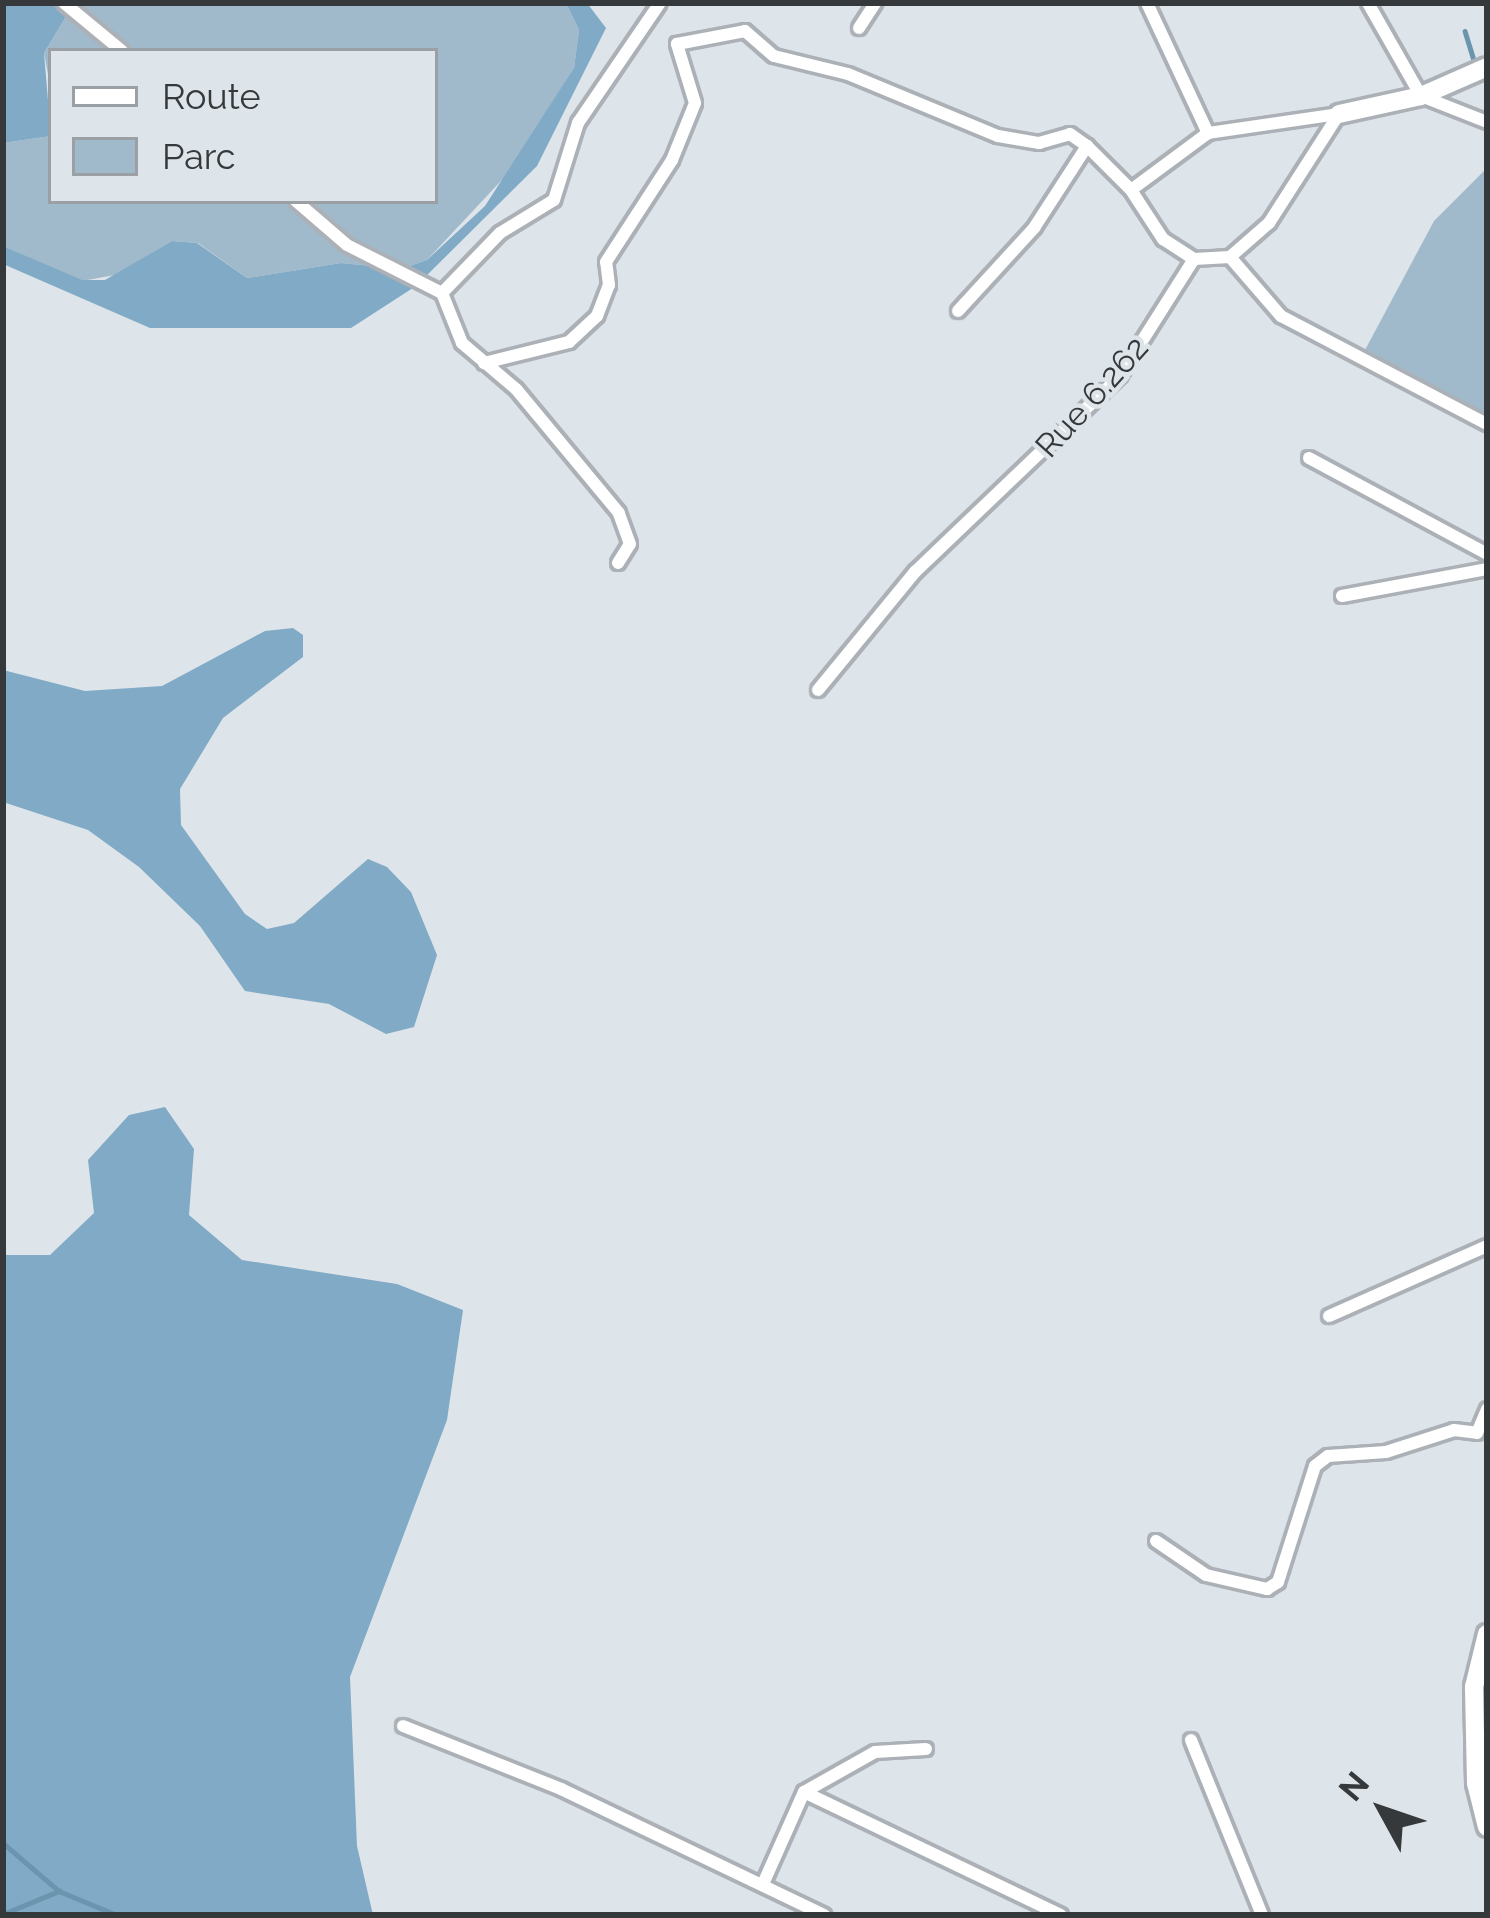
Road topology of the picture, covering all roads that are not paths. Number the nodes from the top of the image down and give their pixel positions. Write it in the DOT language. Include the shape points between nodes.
graph roads {
  1 [pos="64,3"];
  2 [pos="660,3"];
  3 [pos="875,3"];
  4 [pos="1148,3"];
  5 [pos="1368,3"];
  6 [pos="859,28"];
  7 [pos="118,48"];
  8 [pos="1487,68"];
  9 [pos="1421,96"];
  10 [pos="1339,114"];
  11 [pos="1487,122"];
  12 [pos="1208,133"];
  13 [pos="1087,146"];
  14 [pos="1131,190"];
  15 [pos="299,204"];
  16 [pos="1230,256"];
  17 [pos="1194,259"];
  18 [pos="442,293"];
  19 [pos="958,311"];
  20 [pos="484,363"];
  21 [pos="1487,424"];
  22 [pos="1309,458"];
  23 [pos="1487,554"];
  24 [pos="618,563"];
  25 [pos="1487,569"];
  26 [pos="1342,596"];
  27 [pos="818,690"];
  28 [pos="1487,1246"];
  29 [pos="1329,1316"];
  30 [pos="1487,1409"];
  31 [pos="1482,1436"];
  32 [pos="1156,1541"];
  33 [pos="1487,1634"];
  34 [pos="403,1726"];
  35 [pos="1191,1740"];
  36 [pos="926,1749"];
  37 [pos="805,1792"];
  38 [pos="1487,1827"];
  39 [pos="763,1884"];
  40 [pos="824,1915"];
  41 [pos="1061,1915"];
  42 [pos="1262,1915"];
  1 -- 7 [label="street"];
  2 -- 18 [label="street" via="578,122 554,200 500,233"];
  3 -- 6 [label="street"];
  4 -- 12 [label="street"];
  5 -- 9 [label="street"];
  8 -- 9 [label="street"];
  9 -- 10 [label="street"];
  9 -- 11 [label="street"];
  10 -- 12 [label="street"];
  10 -- 16 [label="street" via="1269,224"];
  12 -- 14 [label="street"];
  13 -- 14 [label="street"];
  13 -- 19 [label="street" via="1034,228"];
  13 -- 20 [label="street" via="1070,134 1039,142 998,136 848,74 774,56 746,31 677,44 695,103 672,160 606,262 609,285 597,316 569,342"];
  14 -- 17 [label="street" via="1163,239"];
  15 -- 18 [label="street" via="347,245"];
  16 -- 17 [label="street"];
  16 -- 21 [label="street" via="1281,316"];
  17 -- 27 [label="street, Rue 6.262" via="1120,376 915,572"];
  18 -- 20 [label="street" via="462,343"];
  20 -- 24 [label="street" via="516,389 620,513 630,544"];
  22 -- 23 [label="street"];
  25 -- 26 [label="street"];
  28 -- 29 [label="street"];
  30 -- 31 [label="street"];
  31 -- 32 [label="street" via="1454,1430 1386,1452 1328,1456 1307,1477 1278,1582 1268,1588 1206,1575"];
  33 -- 38 [label="street" via="1474,1687 1476,1783"];
  34 -- 39 [label="street"];
  35 -- 42 [label="street"];
  36 -- 37 [label="street" via="875,1752"];
  37 -- 39 [label="street"];
  37 -- 41 [label="street"];
  39 -- 40 [label="street"];
}
